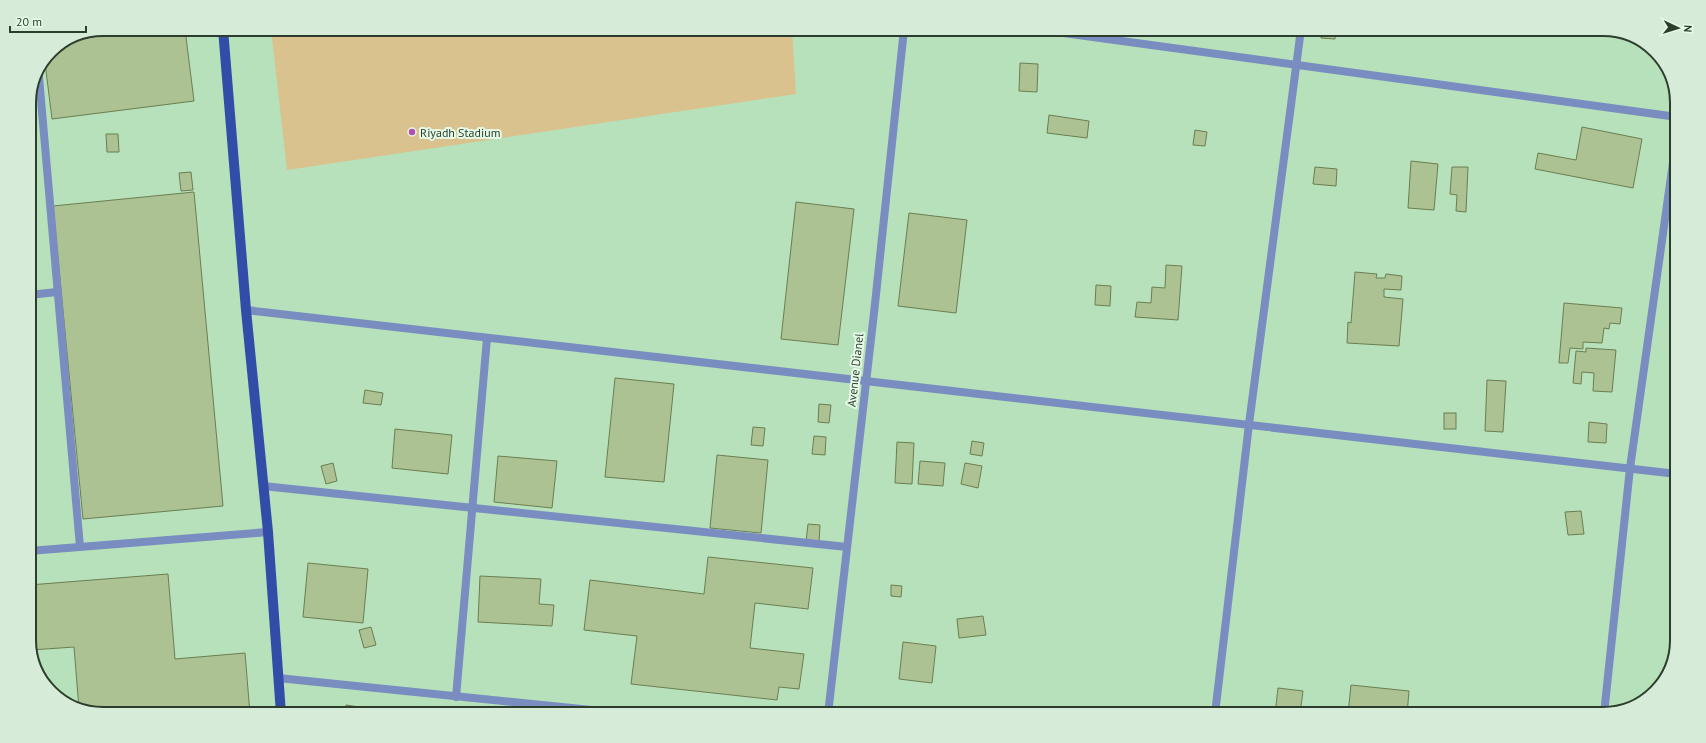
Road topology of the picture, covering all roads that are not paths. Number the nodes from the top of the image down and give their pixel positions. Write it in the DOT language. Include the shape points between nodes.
graph roads {
  1 [pos="224,36"];
  2 [pos="903,36"];
  3 [pos="1084,36"];
  4 [pos="1299,36"];
  5 [pos="1296,66"];
  6 [pos="39,82"];
  7 [pos="1670,116"];
  8 [pos="1670,184"];
  9 [pos="57,292"];
  10 [pos="36,294"];
  11 [pos="246,310"];
  12 [pos="487,338"];
  13 [pos="866,380"];
  14 [pos="1249,424"];
  15 [pos="1630,468"];
  16 [pos="1670,473"];
  17 [pos="263,486"];
  18 [pos="472,508"];
  19 [pos="268,532"];
  20 [pos="80,547"];
  21 [pos="847,547"];
  22 [pos="36,550"];
  23 [pos="278,678"];
  24 [pos="456,697"];
  25 [pos="280,707"];
  26 [pos="559,707"];
  27 [pos="829,707"];
  28 [pos="1216,707"];
  29 [pos="1605,707"];
  1 -- 11 [label="main road"];
  2 -- 13 [label="street, Avenue Dianel"];
  3 -- 5 [label="street"];
  4 -- 5 [label="street"];
  5 -- 7 [label="street"];
  5 -- 14 [label="street"];
  6 -- 9 [label="street"];
  8 -- 15 [label="street"];
  9 -- 10 [label="street"];
  9 -- 20 [label="street"];
  11 -- 12 [label="street"];
  11 -- 17 [label="main road"];
  12 -- 13 [label="street"];
  12 -- 18 [label="street"];
  13 -- 14 [label="street"];
  13 -- 21 [label="street, Avenue Dianel"];
  14 -- 15 [label="street"];
  14 -- 28 [label="street"];
  15 -- 16 [label="street"];
  15 -- 29 [label="street"];
  17 -- 18 [label="street"];
  17 -- 19 [label="main road"];
  18 -- 21 [label="street"];
  18 -- 24 [label="street"];
  19 -- 20 [label="street"];
  19 -- 23 [label="main road"];
  20 -- 22 [label="street"];
  21 -- 27 [label="street, Avenue Dianel"];
  23 -- 24 [label="street"];
  23 -- 25 [label="main road"];
  24 -- 26 [label="street"];
}
